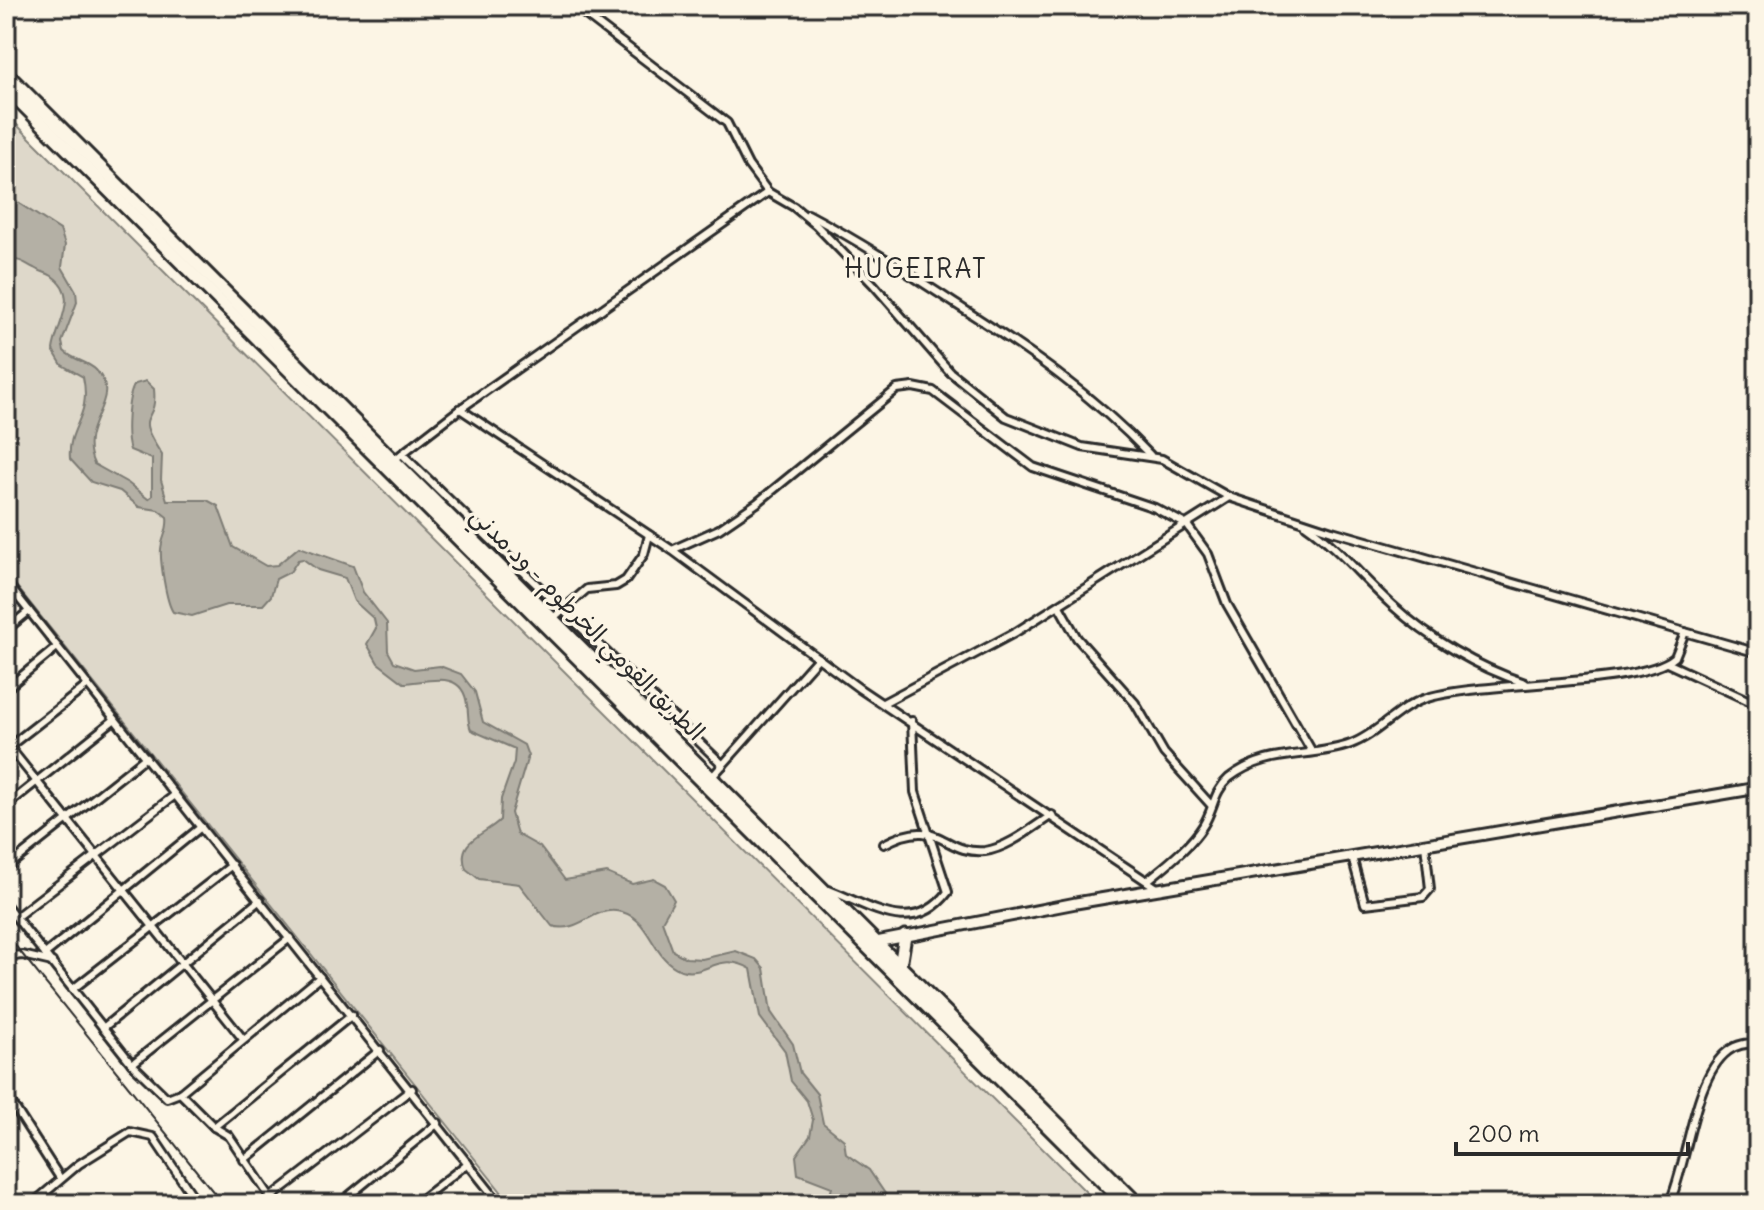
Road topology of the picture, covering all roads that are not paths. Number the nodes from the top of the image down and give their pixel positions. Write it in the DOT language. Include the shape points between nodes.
graph roads {
  1 [pos="574,6"];
  2 [pos="6,73"];
  3 [pos="6,88"];
  4 [pos="768,192"];
  5 [pos="794,207"];
  6 [pos="460,409"];
  7 [pos="1151,456"];
  8 [pos="394,460"];
  9 [pos="1229,497"];
  10 [pos="1299,521"];
  11 [pos="1187,525"];
  12 [pos="649,535"];
  13 [pos="672,550"];
  14 [pos="6,582"];
  15 [pos="1059,606"];
  16 [pos="565,609"];
  17 [pos="29,611"];
  18 [pos="552,619"];
  19 [pos="6,630"];
  20 [pos="1685,632"];
  21 [pos="57,647"];
  22 [pos="1758,653"];
  23 [pos="818,658"];
  24 [pos="1666,663"];
  25 [pos="1528,684"];
  26 [pos="88,685"];
  27 [pos="6,689"];
  28 [pos="883,703"];
  29 [pos="1758,705"];
  30 [pos="115,719"];
  31 [pos="912,721"];
  32 [pos="7,746"];
  33 [pos="1311,750"];
  34 [pos="146,757"];
  35 [pos="723,765"];
  36 [pos="711,778"];
  37 [pos="38,782"];
  38 [pos="1758,788"];
  39 [pos="175,795"];
  40 [pos="1211,805"];
  41 [pos="6,806"];
  42 [pos="1052,815"];
  43 [pos="68,818"];
  44 [pos="201,827"];
  45 [pos="926,833"];
  46 [pos="884,844"];
  47 [pos="1425,844"];
  48 [pos="95,855"];
  49 [pos="1352,857"];
  50 [pos="232,865"];
  51 [pos="6,868"];
  52 [pos="1147,881"];
  53 [pos="821,888"];
  54 [pos="123,890"];
  55 [pos="1160,890"];
  56 [pos="260,900"];
  57 [pos="6,905"];
  58 [pos="16,917"];
  59 [pos="155,926"];
  60 [pos="905,936"];
  61 [pos="290,938"];
  62 [pos="870,943"];
  63 [pos="45,954"];
  64 [pos="6,957"];
  65 [pos="52,962"];
  66 [pos="183,965"];
  67 [pos="900,966"];
  68 [pos="320,977"];
  69 [pos="73,989"];
  70 [pos="213,1001"];
  71 [pos="352,1015"];
  72 [pos="103,1028"];
  73 [pos="243,1039"];
  74 [pos="1758,1043"];
  75 [pos="380,1050"];
  76 [pos="132,1064"];
  77 [pos="412,1089"];
  78 [pos="180,1093"];
  79 [pos="6,1094"];
  80 [pos="438,1123"];
  81 [pos="214,1127"];
  82 [pos="244,1160"];
  83 [pos="468,1163"];
  84 [pos="60,1178"];
  85 [pos="273,1201"];
  86 [pos="498,1201"];
  87 [pos="32,1204"];
  88 [pos="198,1204"];
  89 [pos="339,1204"];
  90 [pos="415,1204"];
  91 [pos="490,1204"];
  92 [pos="1125,1204"];
  93 [pos="1138,1204"];
  94 [pos="1669,1204"];
  1 -- 4 [label="street" via="727,123"];
  2 -- 8 [label="highway, الطريق القومي الخرطوم - ود مدني"];
  3 -- 8 [label="highway, الطريق القومي الخرطوم - ود مدني"];
  4 -- 5 [label="street"];
  4 -- 6 [label="street"];
  5 -- 7 [label="street" via="864,243 1037,358 1098,403"];
  5 -- 7 [label="street" via="874,285 950,372 1006,417 1082,447"];
  6 -- 8 [label="street"];
  6 -- 12 [label="street"];
  7 -- 9 [label="street"];
  8 -- 16 [label="street"];
  8 -- 18 [label="highway, الطريق القومي الخرطوم - ود مدني"];
  8 -- 62 [label="highway, الطريق القومي الخرطوم - ود مدني"];
  9 -- 10 [label="street"];
  9 -- 11 [label="street"];
  10 -- 20 [label="street"];
  10 -- 25 [label="street" via="1332,544 1418,627 1495,672"];
  11 -- 13 [label="street" via="1155,508 1033,467 941,394 905,387 736,518"];
  11 -- 15 [label="street"];
  11 -- 33 [label="street" via="1203,543 1227,604"];
  12 -- 13 [label="street"];
  12 -- 16 [label="street" via="626,580 587,589"];
  13 -- 23 [label="street"];
  14 -- 17 [label="street"];
  15 -- 28 [label="street"];
  15 -- 40 [label="street" via="1077,638 1135,703 1164,753"];
  16 -- 18 [label="street"];
  16 -- 35 [label="street"];
  17 -- 19 [label="street"];
  17 -- 21 [label="street"];
  18 -- 36 [label="highway, الطريق القومي الخرطوم - ود مدني"];
  20 -- 22 [label="street"];
  20 -- 24 [label="street" via="1675,657"];
  21 -- 26 [label="street"];
  21 -- 27 [label="street"];
  23 -- 28 [label="street"];
  23 -- 35 [label="street"];
  24 -- 25 [label="street"];
  24 -- 29 [label="street"];
  25 -- 33 [label="street" via="1424,698 1352,744"];
  26 -- 30 [label="street"];
  26 -- 32 [label="street"];
  28 -- 31 [label="street"];
  30 -- 34 [label="street"];
  30 -- 37 [label="street"];
  31 -- 42 [label="street"];
  31 -- 45 [label="street" via="915,792"];
  32 -- 37 [label="street"];
  33 -- 40 [label="street" via="1251,765 1224,783"];
  34 -- 39 [label="street"];
  34 -- 43 [label="street"];
  35 -- 36 [label="street"];
  36 -- 53 [label="highway, الطريق القومي الخرطوم - ود مدني"];
  37 -- 41 [label="street"];
  37 -- 43 [label="street"];
  38 -- 47 [label="street"];
  39 -- 44 [label="street"];
  39 -- 48 [label="street"];
  40 -- 52 [label="street" via="1202,828"];
  42 -- 45 [label="street" via="985,851"];
  42 -- 52 [label="street"];
  43 -- 48 [label="street"];
  43 -- 51 [label="street"];
  44 -- 50 [label="street"];
  44 -- 54 [label="street"];
  45 -- 46 [label="street" via="906,832"];
  45 -- 53 [label="street" via="949,889 924,914 893,915"];
  47 -- 49 [label="street"];
  47 -- 49 [label="street" via="1430,889 1423,897 1365,904"];
  48 -- 54 [label="street"];
  48 -- 58 [label="street"];
  49 -- 55 [label="street"];
  50 -- 56 [label="street"];
  50 -- 59 [label="street"];
  52 -- 55 [label="street"];
  53 -- 62 [label="highway, الطريق القومي الخرطوم - ود مدني"];
  54 -- 59 [label="street"];
  54 -- 63 [label="street"];
  55 -- 60 [label="street"];
  56 -- 61 [label="street"];
  56 -- 66 [label="street"];
  57 -- 58 [label="street"];
  58 -- 63 [label="street"];
  59 -- 66 [label="street"];
  59 -- 69 [label="street"];
  60 -- 62 [label="street"];
  60 -- 67 [label="highway"];
  61 -- 68 [label="street"];
  61 -- 70 [label="street"];
  62 -- 67 [label="highway, الطريق القومي الخرطوم - ود مدني"];
  62 -- 92 [label="highway, الطريق القومي الخرطوم - ود مدني"];
  63 -- 65 [label="street"];
  64 -- 65 [label="street"];
  65 -- 69 [label="street"];
  66 -- 70 [label="street"];
  66 -- 72 [label="street"];
  67 -- 93 [label="highway, الطريق القومي الخرطوم - ود مدني"];
  68 -- 71 [label="street"];
  68 -- 73 [label="street"];
  69 -- 72 [label="street"];
  70 -- 73 [label="street"];
  70 -- 76 [label="street"];
  71 -- 75 [label="street"];
  71 -- 81 [label="street"];
  72 -- 76 [label="street"];
  73 -- 78 [label="street"];
  74 -- 94 [label="street" via="1727,1051 1716,1064"];
  75 -- 77 [label="street"];
  75 -- 82 [label="street"];
  76 -- 78 [label="street" via="167,1098"];
  77 -- 80 [label="street"];
  77 -- 85 [label="street"];
  78 -- 81 [label="street"];
  79 -- 84 [label="street"];
  80 -- 83 [label="street"];
  80 -- 89 [label="street"];
  81 -- 82 [label="street" via="229,1136"];
  82 -- 85 [label="street"];
  83 -- 86 [label="street"];
  83 -- 90 [label="street"];
  84 -- 87 [label="street"];
  84 -- 88 [label="street" via="130,1132 141,1132 156,1141"];
  86 -- 91 [label="street"];
}
